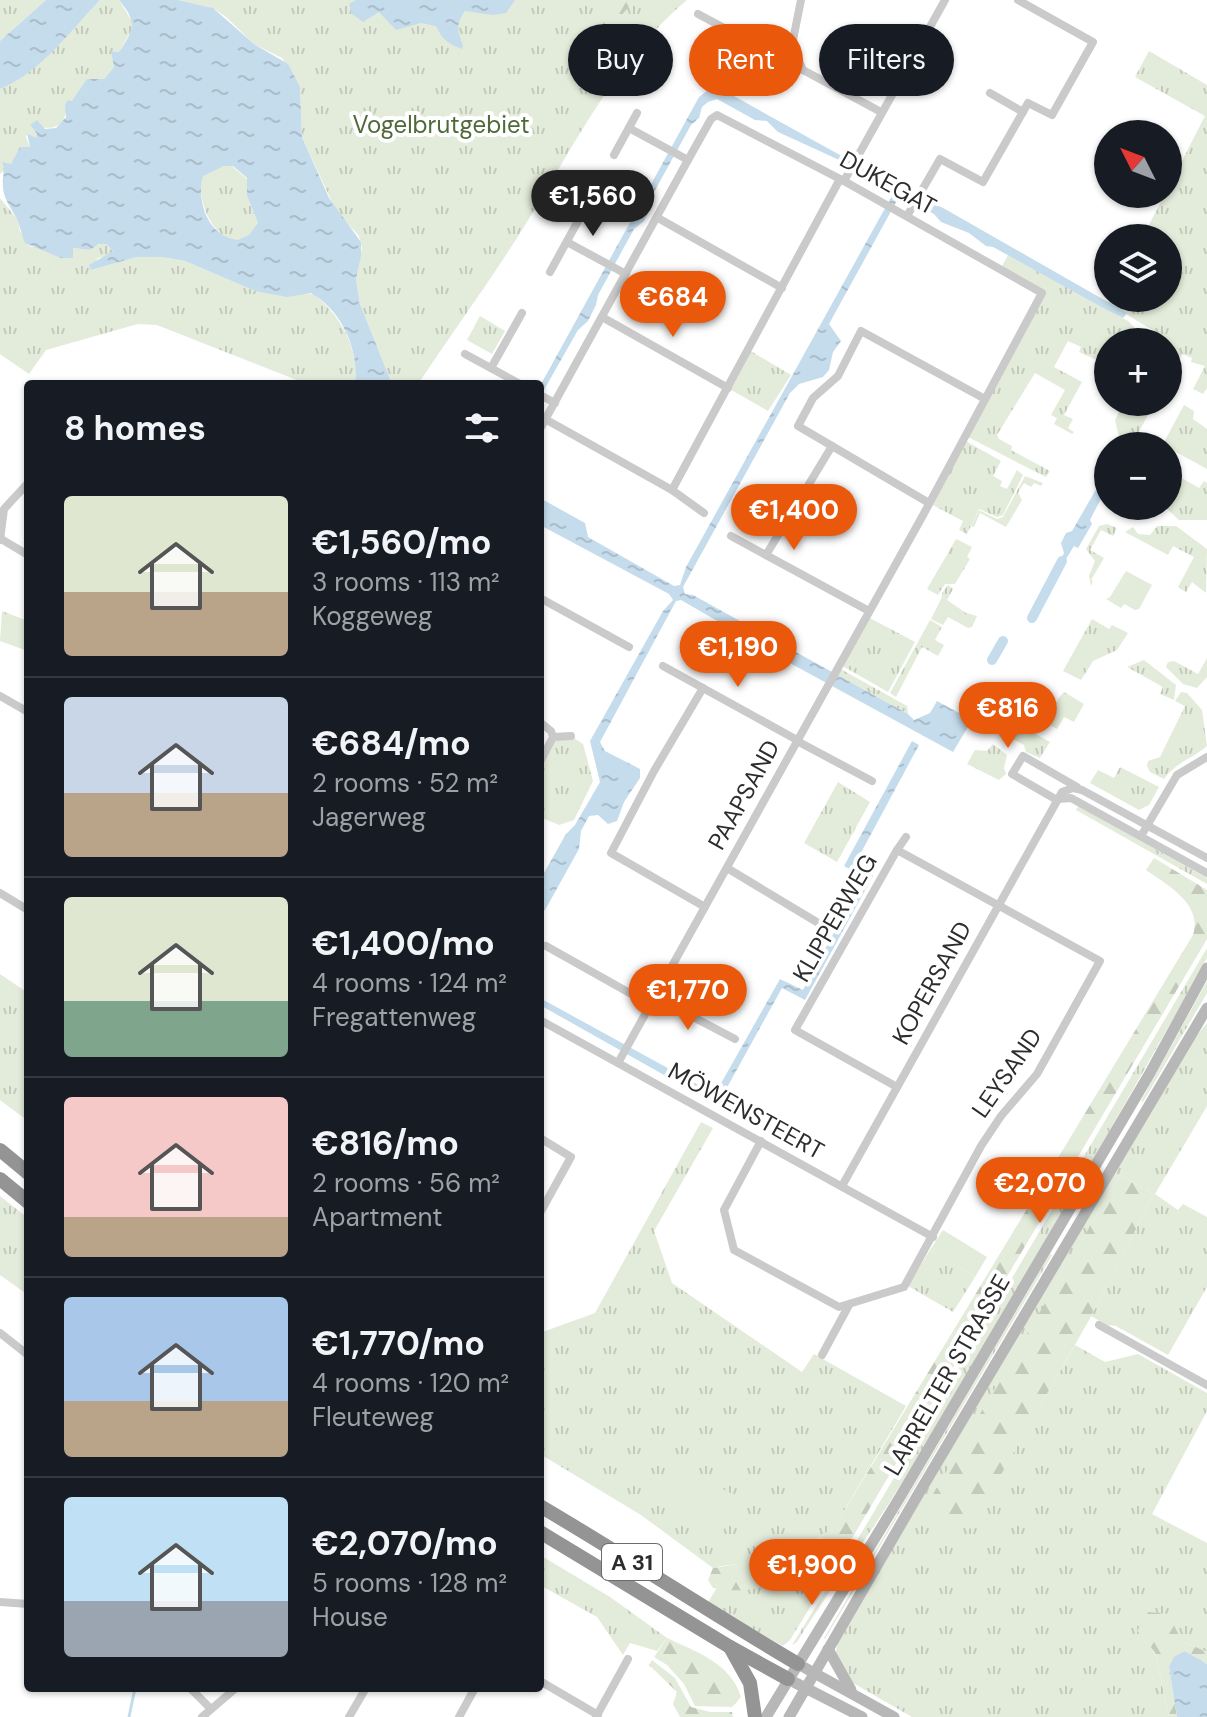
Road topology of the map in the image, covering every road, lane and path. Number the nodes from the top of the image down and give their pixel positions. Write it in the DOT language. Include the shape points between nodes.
graph roads {
  1 [pos="801,0"];
  2 [pos="945,0"];
  3 [pos="1018,0"];
  4 [pos="698,14"];
  5 [pos="717,24"];
  6 [pos="796,24"];
  7 [pos="803,70"];
  8 [pos="990,93"];
  9 [pos="881,112"];
  10 [pos="1023,112"];
  11 [pos="637,113"];
  12 [pos="629,128"];
  13 [pos="614,155"];
  14 [pos="688,160"];
  15 [pos="842,180"];
  16 [pos="903,214"];
  17 [pos="658,218"];
  18 [pos="578,221"];
  19 [pos="567,242"];
  20 [pos="550,272"];
  21 [pos="626,274"];
  22 [pos="782,288"];
  23 [pos="1042,293"];
  24 [pos="522,313"];
  25 [pos="602,317"];
  26 [pos="465,354"];
  27 [pos="491,368"];
  28 [pos="513,380"];
  29 [pos="728,388"];
  30 [pos="544,397"];
  31 [pos="985,399"];
  32 [pos="555,403"];
  33 [pos="545,419"];
  34 [pos="832,446"];
  35 [pos="24,487"];
  36 [pos="672,490"];
  37 [pos="929,503"];
  38 [pos="704,513"];
  39 [pos="731,536"];
  40 [pos="1,540"];
  41 [pos="24,553"];
  42 [pos="766,555"];
  43 [pos="544,600"];
  44 [pos="869,611"];
  45 [pos="629,647"];
  46 [pos="663,666"];
  47 [pos="703,688"];
  48 [pos="0,696"];
  49 [pos="24,710"];
  50 [pos="544,725"];
  51 [pos="571,736"];
  52 [pos="553,737"];
  53 [pos="797,740"];
  54 [pos="544,754"];
  55 [pos="1207,757"];
  56 [pos="872,781"];
  57 [pos="1082,790"];
  58 [pos="1057,800"];
  59 [pos="1147,825"];
  60 [pos="1141,836"];
  61 [pos="906,837"];
  62 [pos="897,850"];
  63 [pos="1207,858"];
  64 [pos="727,868"];
  65 [pos="1207,873"];
  66 [pos="0,893"];
  67 [pos="998,905"];
  68 [pos="705,907"];
  69 [pos="24,908"];
  70 [pos="825,927"];
  71 [pos="546,946"];
  72 [pos="1207,968"];
  73 [pos="653,1001"];
  74 [pos="1207,1008"];
  75 [pos="544,1022"];
  76 [pos="735,1039"];
  77 [pos="621,1058"];
  78 [pos="897,1087"];
  79 [pos="544,1140"];
  80 [pos="761,1141"];
  81 [pos="0,1150"];
  82 [pos="24,1170"];
  83 [pos="0,1179"];
  84 [pos="842,1186"];
  85 [pos="24,1199"];
  86 [pos="544,1206"];
  87 [pos="933,1237"];
  88 [pos="850,1304"];
  89 [pos="1099,1325"];
  90 [pos="4,1336"];
  91 [pos="0,1348"];
  92 [pos="24,1352"];
  93 [pos="822,1355"];
  94 [pos="1207,1385"];
  95 [pos="544,1508"];
  96 [pos="544,1534"];
  97 [pos="0,1602"];
  98 [pos="24,1604"];
  99 [pos="730,1647"];
  100 [pos="828,1649"];
  101 [pos="628,1659"];
  102 [pos="798,1664"];
  103 [pos="814,1673"];
  104 [pos="788,1679"];
  105 [pos="544,1683"];
  106 [pos="806,1688"];
  107 [pos="194,1692"];
  108 [pos="231,1692"];
  109 [pos="364,1692"];
  110 [pos="473,1692"];
  111 [pos="855,1695"];
  112 [pos="211,1709"];
  113 [pos="597,1716"];
  114 [pos="202,1717"];
  115 [pos="349,1717"];
  116 [pos="459,1717"];
  117 [pos="755,1717"];
  118 [pos="766,1717"];
  119 [pos="789,1717"];
  120 [pos="862,1717"];
  121 [pos="894,1717"];
  1 -- 6 [label="street"];
  2 -- 9 [label="street"];
  3 -- 10 [label="street" via="1093,42 1052,115 1028,103"];
  4 -- 5 [label="street"];
  7 -- 9 [label="street"];
  8 -- 10 [label="street"];
  9 -- 15 [label="street"];
  10 -- 16 [label="street" via="983,182 940,159"];
  11 -- 12 [label="street"];
  12 -- 13 [label="street"];
  12 -- 14 [label="street"];
  14 -- 15 [label="street, DUKEGAT" via="713,117 720,114"];
  14 -- 17 [label="street"];
  15 -- 16 [label="street, DUKEGAT"];
  15 -- 22 [label="street"];
  16 -- 23 [label="street, DUKEGAT"];
  17 -- 21 [label="street"];
  17 -- 22 [label="street"];
  18 -- 19 [label="street"];
  19 -- 20 [label="street"];
  19 -- 21 [label="street"];
  21 -- 25 [label="street"];
  22 -- 29 [label="street"];
  23 -- 31 [label="street, PAAPSAND"];
  24 -- 27 [label="street"];
  25 -- 29 [label="street"];
  25 -- 32 [label="street"];
  26 -- 27 [label="street"];
  27 -- 28 [label="street"];
  29 -- 36 [label="street"];
  30 -- 32 [label="street"];
  31 -- 34 [label="street" via="861,331 838,376 813,398 798,426"];
  31 -- 37 [label="street, PAAPSAND"];
  32 -- 33 [label="street"];
  33 -- 36 [label="street"];
  34 -- 37 [label="street"];
  34 -- 42 [label="street"];
  35 -- 40 [label="street" via="4,509"];
  36 -- 38 [label="street"];
  37 -- 44 [label="street, PAAPSAND"];
  39 -- 42 [label="street"];
  40 -- 41 [label="street"];
  42 -- 44 [label="street"];
  43 -- 45 [label="street"];
  44 -- 53 [label="street, PAAPSAND"];
  46 -- 47 [label="street"];
  47 -- 53 [label="street"];
  47 -- 68 [label="street" via="611,853"];
  48 -- 49 [label="street"];
  50 -- 52 [label="street"];
  51 -- 52 [label="street"];
  52 -- 54 [label="street"];
  53 -- 56 [label="street"];
  53 -- 64 [label="street, PAAPSAND"];
  55 -- 59 [label="street" via="1177,775"];
  57 -- 58 [label="street" via="1065,791"];
  57 -- 58 [label="street" via="1023,756 1012,774"];
  57 -- 59 [label="street"];
  58 -- 60 [label="street" via="1071,798"];
  58 -- 67 [label="street, KOPERSAND"];
  59 -- 60 [label="street"];
  59 -- 63 [label="street"];
  60 -- 65 [label="street"];
  61 -- 62 [label="street, KLIPPERWEG"];
  62 -- 67 [label="street, KLIPPERWEG"];
  62 -- 78 [label="street, KLIPPERWEG" via="795,1030"];
  64 -- 68 [label="street, PAAPSAND"];
  64 -- 70 [label="street"];
  66 -- 69 [label="street"];
  67 -- 78 [label="street, KOPERSAND"];
  67 -- 87 [label="street, LEYSAND" via="1100,961 1037,1074 981,1146"];
  68 -- 73 [label="street, PAAPSAND"];
  71 -- 73 [label="street"];
  72 -- 102 [label="street, LARRELTER STRASSE"];
  73 -- 76 [label="street"];
  73 -- 77 [label="street, PAAPSAND"];
  74 -- 100 [label="street, LARRELTER STRASSE"];
  75 -- 77 [label="street, MÖWENSTEERT"];
  77 -- 80 [label="street, MÖWENSTEERT"];
  78 -- 84 [label="street, KOPERSAND"];
  79 -- 86 [label="street" via="571,1157"];
  80 -- 84 [label="street, MÖWENSTEERT"];
  80 -- 88 [label="street" via="724,1210 734,1250 839,1307"];
  81 -- 82 [label="highway"];
  83 -- 85 [label="highway"];
  84 -- 87 [label="street, MÖWENSTEERT"];
  87 -- 88 [label="street, LEYSAND" via="904,1287"];
  88 -- 93 [label="street"];
  89 -- 94 [label="street"];
  90 -- 91 [label="street"];
  90 -- 92 [label="street"];
  95 -- 102 [label="highway, A 31"];
  96 -- 99 [label="highway"];
  97 -- 98 [label="street"];
  99 -- 104 [label="highway"];
  99 -- 117 [label="highway" via="750,1683"];
  100 -- 103 [label="street, LARRELTER STRASSE"];
  100 -- 111 [label="street"];
  101 -- 113 [label="street"];
  102 -- 103 [label="street"];
  102 -- 104 [label="street, LARRELTER STRASSE"];
  103 -- 106 [label="street, LARRELTER STRASSE"];
  103 -- 111 [label="street"];
  104 -- 106 [label="street"];
  104 -- 118 [label="street, LARRELTER STRASSE"];
  105 -- 113 [label="street"];
  106 -- 119 [label="street, LARRELTER STRASSE"];
  106 -- 120 [label="street"];
  107 -- 112 [label="street"];
  108 -- 112 [label="street"];
  109 -- 115 [label="street"];
  110 -- 116 [label="street"];
  111 -- 121 [label="street"];
  112 -- 114 [label="street"];
}
